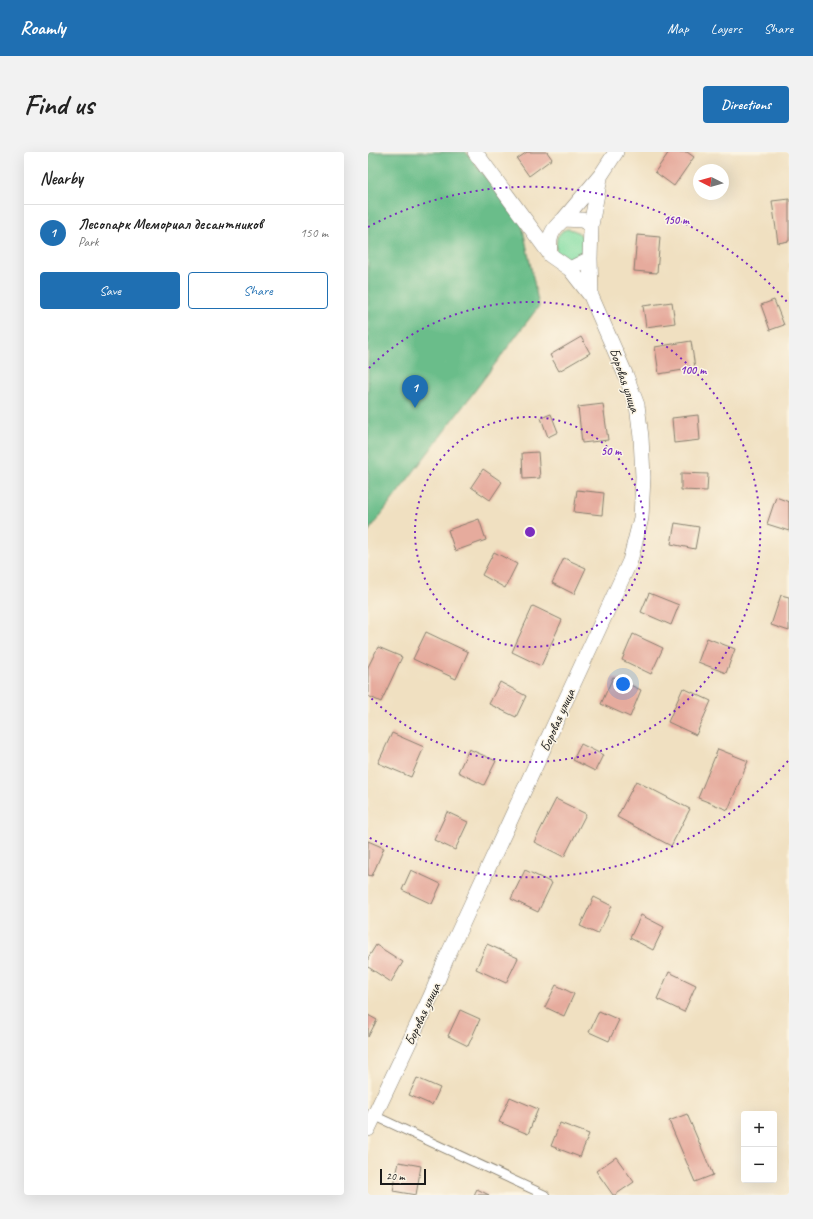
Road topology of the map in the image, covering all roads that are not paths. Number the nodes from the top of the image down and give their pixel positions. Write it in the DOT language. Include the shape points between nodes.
graph roads {
  1 [pos="475,152"];
  2 [pos="616,152"];
  3 [pos="601,175"];
  4 [pos="560,222"];
  5 [pos="591,225"];
  6 [pos="535,233"];
  7 [pos="550,254"];
  8 [pos="590,260"];
  9 [pos="570,269"];
  10 [pos="591,296"];
  11 [pos="371,1123"];
  12 [pos="545,1195"];
  1 -- 6 [label="street"];
  2 -- 3 [label="street"];
  3 -- 4 [label="street"];
  3 -- 5 [label="street"];
  4 -- 5 [label="street" via="582,220"];
  4 -- 6 [label="street"];
  4 -- 7 [label="street" via="550,236"];
  5 -- 8 [label="street"];
  6 -- 7 [label="street"];
  7 -- 9 [label="street"];
  8 -- 9 [label="street"];
  8 -- 10 [label="street, Боровая улица"];
  9 -- 10 [label="street, Боровая улица"];
  10 -- 11 [label="street, Боровая улица" via="637,405 643,477 641,518 630,561"];
  11 -- 12 [label="lane"];
}
